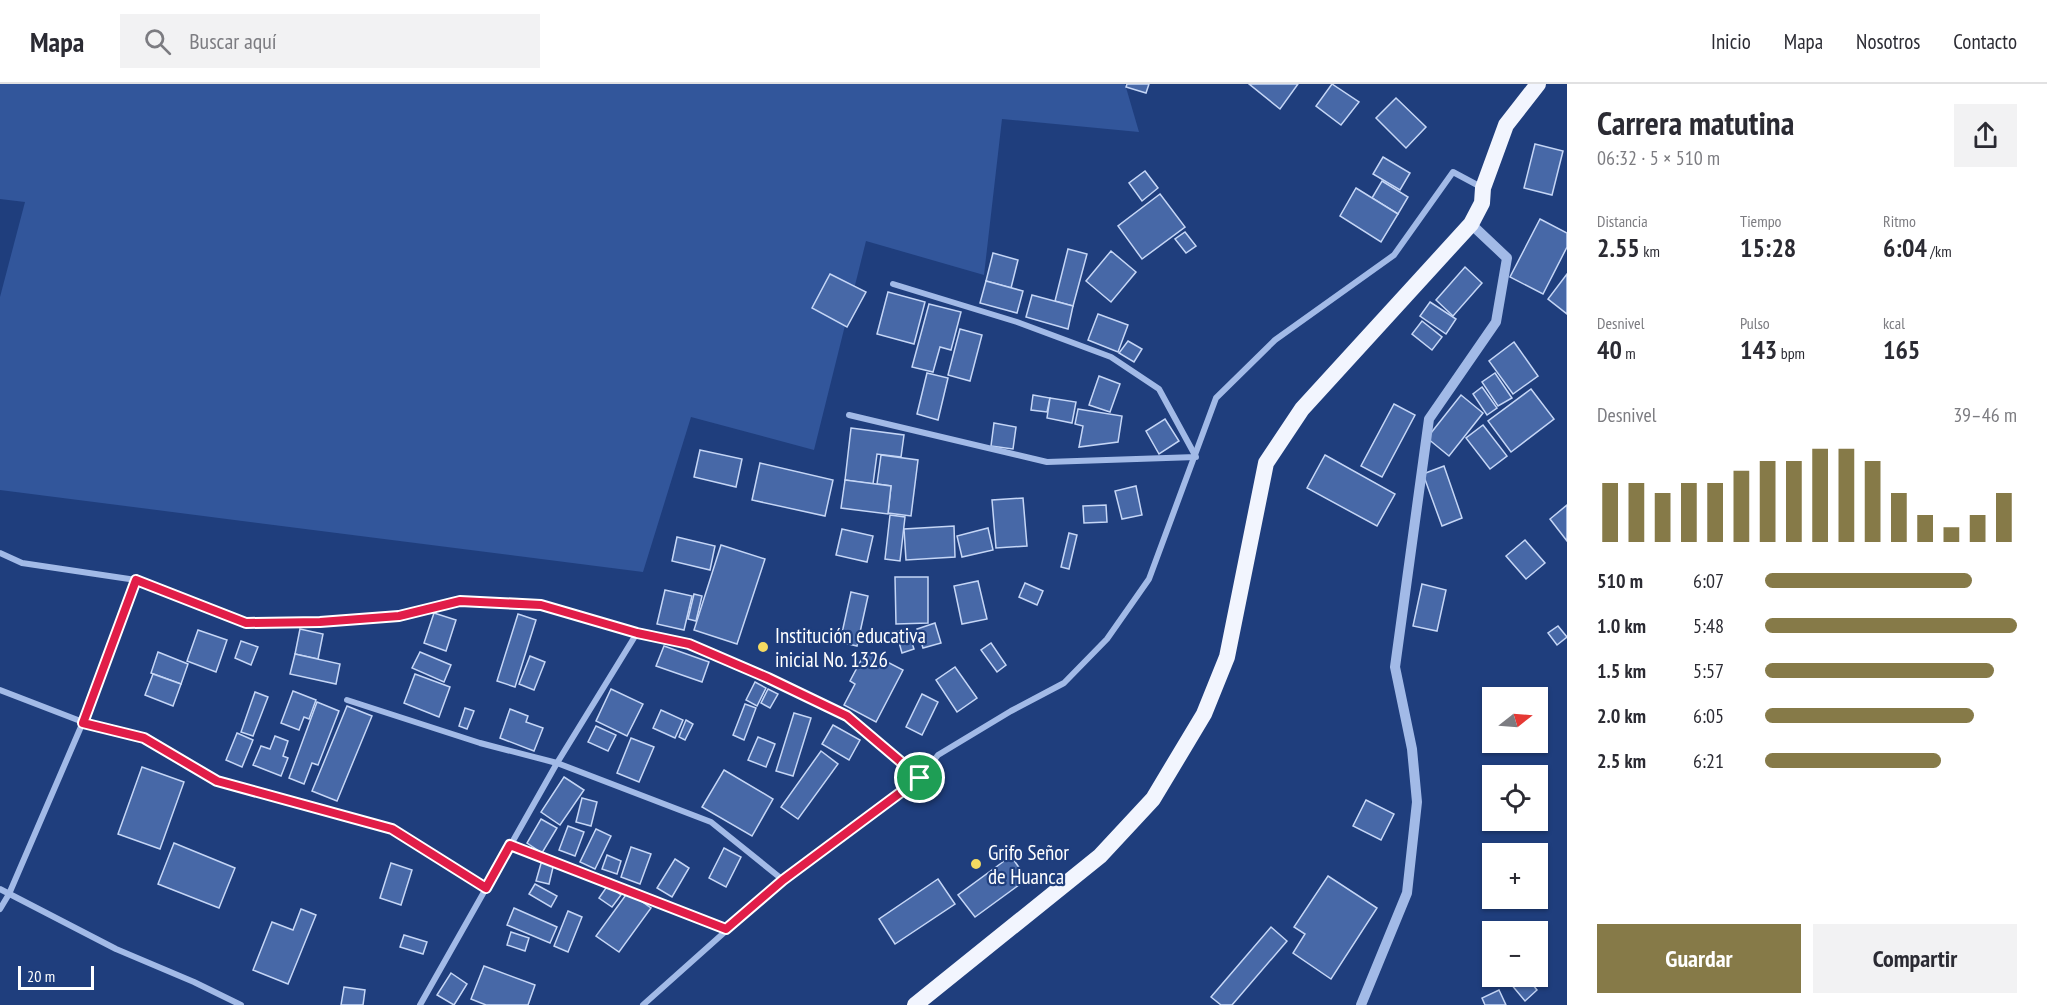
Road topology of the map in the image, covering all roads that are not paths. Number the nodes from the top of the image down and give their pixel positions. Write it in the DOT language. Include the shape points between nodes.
graph roads {
  1 [pos="1538,84"];
  2 [pos="1483,188"];
  3 [pos="1471,224"];
  4 [pos="893,284"];
  5 [pos="849,415"];
  6 [pos="1196,457"];
  7 [pos="0,553"];
  8 [pos="136,580"];
  9 [pos="637,633"];
  10 [pos="0,690"];
  11 [pos="347,700"];
  12 [pos="83,723"];
  13 [pos="557,763"];
  14 [pos="920,778"];
  15 [pos="510,845"];
  16 [pos="783,880"];
  17 [pos="486,888"];
  18 [pos="0,889"];
  19 [pos="9,894"];
  20 [pos="0,909"];
  21 [pos="726,929"];
  22 [pos="241,1005"];
  23 [pos="420,1005"];
  24 [pos="643,1005"];
  25 [pos="915,1005"];
  26 [pos="1361,1005"];
  1 -- 2 [label="highway" via="1506,125"];
  2 -- 3 [label="highway" via="1482,203"];
  2 -- 6 [label="street" via="1454,172 1394,255 1275,340 1216,398"];
  3 -- 25 [label="highway" via="1302,409 1266,463 1227,657 1204,714 1153,799 1100,856"];
  3 -- 26 [label="street" via="1507,258 1496,322 1429,418 1395,667 1412,749 1417,802 1407,893"];
  4 -- 6 [label="street" via="1017,322 1111,357 1158,389"];
  5 -- 6 [label="street" via="1047,462"];
  6 -- 14 [label="street" via="1149,579 1107,639 1064,683 938,755"];
  7 -- 8 [label="street" via="22,563"];
  8 -- 9 [label="street" via="246,623 399,616 460,601 541,605"];
  8 -- 12 [label="street"];
  9 -- 13 [label="street"];
  9 -- 14 [label="street" via="689,644 847,716"];
  10 -- 12 [label="street"];
  11 -- 13 [label="street"];
  12 -- 17 [label="street" via="144,738 217,781 392,829"];
  12 -- 19 [label="street"];
  13 -- 15 [label="street"];
  13 -- 16 [label="street" via="711,822"];
  14 -- 16 [label="street"];
  15 -- 17 [label="street"];
  15 -- 21 [label="street"];
  16 -- 21 [label="street"];
  17 -- 23 [label="street"];
  18 -- 19 [label="street"];
  19 -- 20 [label="street"];
  19 -- 22 [label="street" via="116,949"];
  21 -- 24 [label="street"];
}
